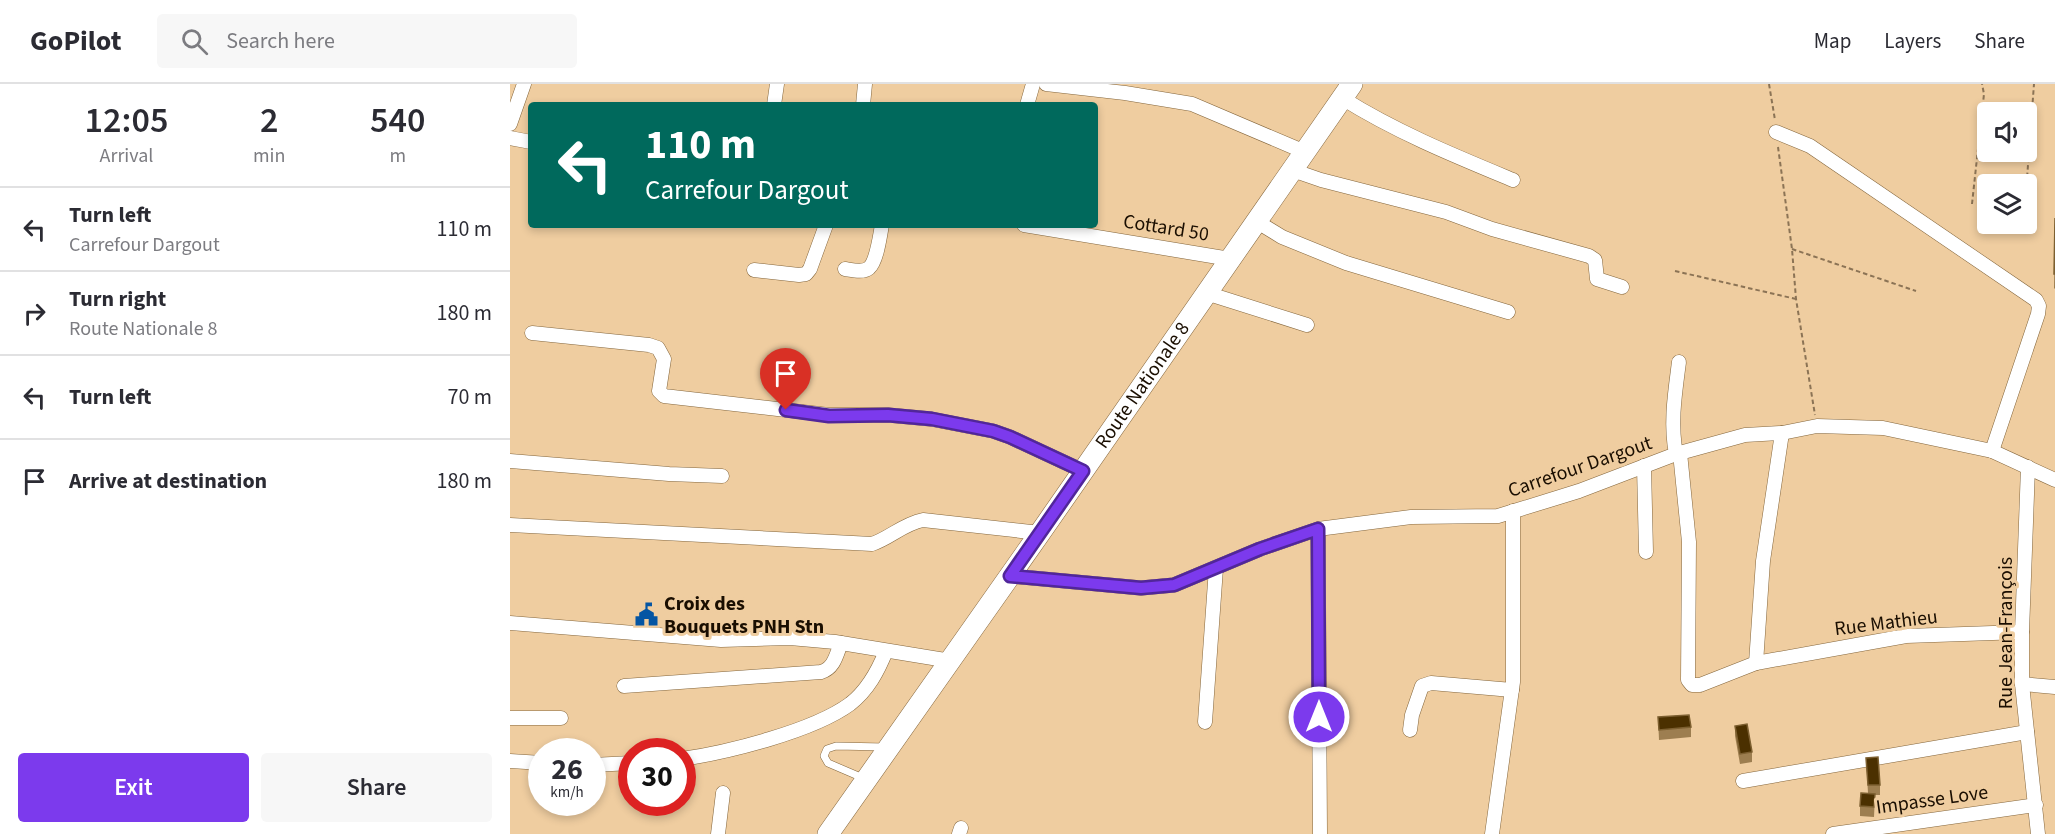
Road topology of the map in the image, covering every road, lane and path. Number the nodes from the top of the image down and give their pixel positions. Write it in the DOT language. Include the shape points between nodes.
graph roads {
  1 [pos="524,84"];
  2 [pos="777,84"];
  3 [pos="866,84"];
  4 [pos="1033,84"];
  5 [pos="1046,84"];
  6 [pos="1769,84"];
  7 [pos="1982,84"];
  8 [pos="2034,84"];
  9 [pos="1347,91"];
  10 [pos="774,102"];
  11 [pos="863,102"];
  12 [pos="1028,102"];
  13 [pos="510,124"];
  14 [pos="1776,132"];
  15 [pos="510,138"];
  16 [pos="528,141"];
  17 [pos="1305,152"];
  18 [pos="1292,170"];
  19 [pos="2027,174"];
  20 [pos="1514,180"];
  21 [pos="1972,204"];
  22 [pos="1256,221"];
  23 [pos="825,228"];
  24 [pos="881,228"];
  25 [pos="1042,228"];
  26 [pos="1792,249"];
  27 [pos="1230,259"];
  28 [pos="845,269"];
  29 [pos="754,270"];
  30 [pos="1675,271"];
  31 [pos="1622,287"];
  32 [pos="1916,291"];
  33 [pos="1206,293"];
  34 [pos="1796,299"];
  35 [pos="1508,312"];
  36 [pos="1308,325"];
  37 [pos="532,333"];
  38 [pos="1679,362"];
  39 [pos="1817,426"];
  40 [pos="1782,433"];
  41 [pos="1992,451"];
  42 [pos="1678,453"];
  43 [pos="510,461"];
  44 [pos="1644,466"];
  45 [pos="2028,467"];
  46 [pos="1083,471"];
  47 [pos="722,476"];
  48 [pos="2055,480"];
  49 [pos="1513,511"];
  50 [pos="510,525"];
  51 [pos="1318,529"];
  52 [pos="1041,533"];
  53 [pos="1646,552"];
  54 [pos="1216,568"];
  55 [pos="1010,576"];
  56 [pos="510,623"];
  57 [pos="2022,632"];
  58 [pos="841,643"];
  59 [pos="886,651"];
  60 [pos="951,661"];
  61 [pos="1756,663"];
  62 [pos="2022,684"];
  63 [pos="624,686"];
  64 [pos="2055,687"];
  65 [pos="1512,690"];
  66 [pos="510,718"];
  67 [pos="561,718"];
  68 [pos="1205,722"];
  69 [pos="1410,730"];
  70 [pos="2027,732"];
  71 [pos="890,747"];
  72 [pos="696,756"];
  73 [pos="510,761"];
  74 [pos="528,762"];
  75 [pos="867,780"];
  76 [pos="1743,781"];
  77 [pos="723,794"];
  78 [pos="2036,805"];
  79 [pos="718,834"];
  80 [pos="828,834"];
  81 [pos="1320,834"];
  82 [pos="1492,834"];
  83 [pos="1833,834"];
  84 [pos="2038,834"];
  1 -- 13 [label="street"];
  2 -- 10 [label="street"];
  3 -- 11 [label="street"];
  4 -- 12 [label="street"];
  5 -- 17 [label="street" via="1192,104"];
  6 -- 14 [label="path"];
  7 -- 21 [label="path"];
  8 -- 19 [label="path"];
  9 -- 17 [label="main road, Route Nationale 8"];
  9 -- 20 [label="street" via="1370,115"];
  14 -- 26 [label="path"];
  14 -- 41 [label="street" via="1810,146 2036,300 2038,314"];
  15 -- 16 [label="street"];
  17 -- 18 [label="main road, Route Nationale 8"];
  18 -- 22 [label="main road, Route Nationale 8"];
  18 -- 31 [label="street" via="1588,256 1595,260 1597,279"];
  22 -- 27 [label="main road, Route Nationale 8"];
  22 -- 35 [label="street" via="1282,237 1346,263"];
  23 -- 29 [label="street" via="806,274"];
  24 -- 28 [label="street" via="869,268"];
  25 -- 27 [label="street, Cottard 50"];
  26 -- 32 [label="path"];
  26 -- 34 [label="path"];
  27 -- 33 [label="main road, Route Nationale 8"];
  30 -- 34 [label="path"];
  33 -- 36 [label="street"];
  33 -- 46 [label="main road, Route Nationale 8"];
  34 -- 39 [label="path"];
  37 -- 46 [label="street" via="658,348 663,359 659,391 664,396 829,416 932,419 993,431"];
  38 -- 42 [label="street" via="1672,421"];
  39 -- 40 [label="street, Carrefour Dargout"];
  39 -- 41 [label="street, Carrefour Dargout" via="1883,428"];
  40 -- 42 [label="street, Carrefour Dargout" via="1745,435"];
  40 -- 61 [label="street" via="1763,561"];
  41 -- 45 [label="street, Carrefour Dargout"];
  42 -- 44 [label="street, Carrefour Dargout"];
  42 -- 61 [label="street, Rue Mathieu" via="1689,542 1688,680 1692,685 1700,685"];
  43 -- 47 [label="street"];
  44 -- 49 [label="street, Carrefour Dargout"];
  44 -- 53 [label="street"];
  45 -- 48 [label="street, Carrefour Dargout"];
  45 -- 57 [label="street, Rue Jean-François"];
  46 -- 52 [label="main road, Route Nationale 8"];
  49 -- 51 [label="street, Carrefour Dargout" via="1498,516 1412,517"];
  49 -- 65 [label="street"];
  50 -- 52 [label="street" via="872,544 923,520"];
  51 -- 54 [label="street, Carrefour Dargout"];
  51 -- 81 [label="street"];
  52 -- 55 [label="main road, Route Nationale 8"];
  54 -- 55 [label="street, Carrefour Dargout" via="1174,585 1141,588"];
  54 -- 68 [label="street"];
  55 -- 60 [label="main road, Route Nationale 8"];
  56 -- 58 [label="street" via="721,640 790,638"];
  57 -- 61 [label="street, Rue Mathieu" via="1906,636"];
  57 -- 62 [label="street, Rue Jean-François"];
  58 -- 59 [label="street"];
  58 -- 63 [label="street" via="833,665 820,672"];
  59 -- 60 [label="street"];
  59 -- 72 [label="street" via="868,687 825,719 729,750"];
  60 -- 71 [label="main road, Route Nationale 8"];
  62 -- 64 [label="street"];
  62 -- 70 [label="street, Rue Jean-François"];
  65 -- 69 [label="street" via="1431,683 1422,686"];
  65 -- 82 [label="street"];
  66 -- 67 [label="street"];
  70 -- 76 [label="street"];
  70 -- 78 [label="street, Rue Jean-François"];
  71 -- 75 [label="main road, Route Nationale 8"];
  71 -- 75 [label="lane" via="827,749 824,756 828,763"];
  73 -- 74 [label="street"];
  75 -- 80 [label="main road, Route Nationale 8"];
  77 -- 79 [label="street"];
  78 -- 83 [label="street, Impasse Love"];
  78 -- 84 [label="street, Rue Jean-François"];
}
